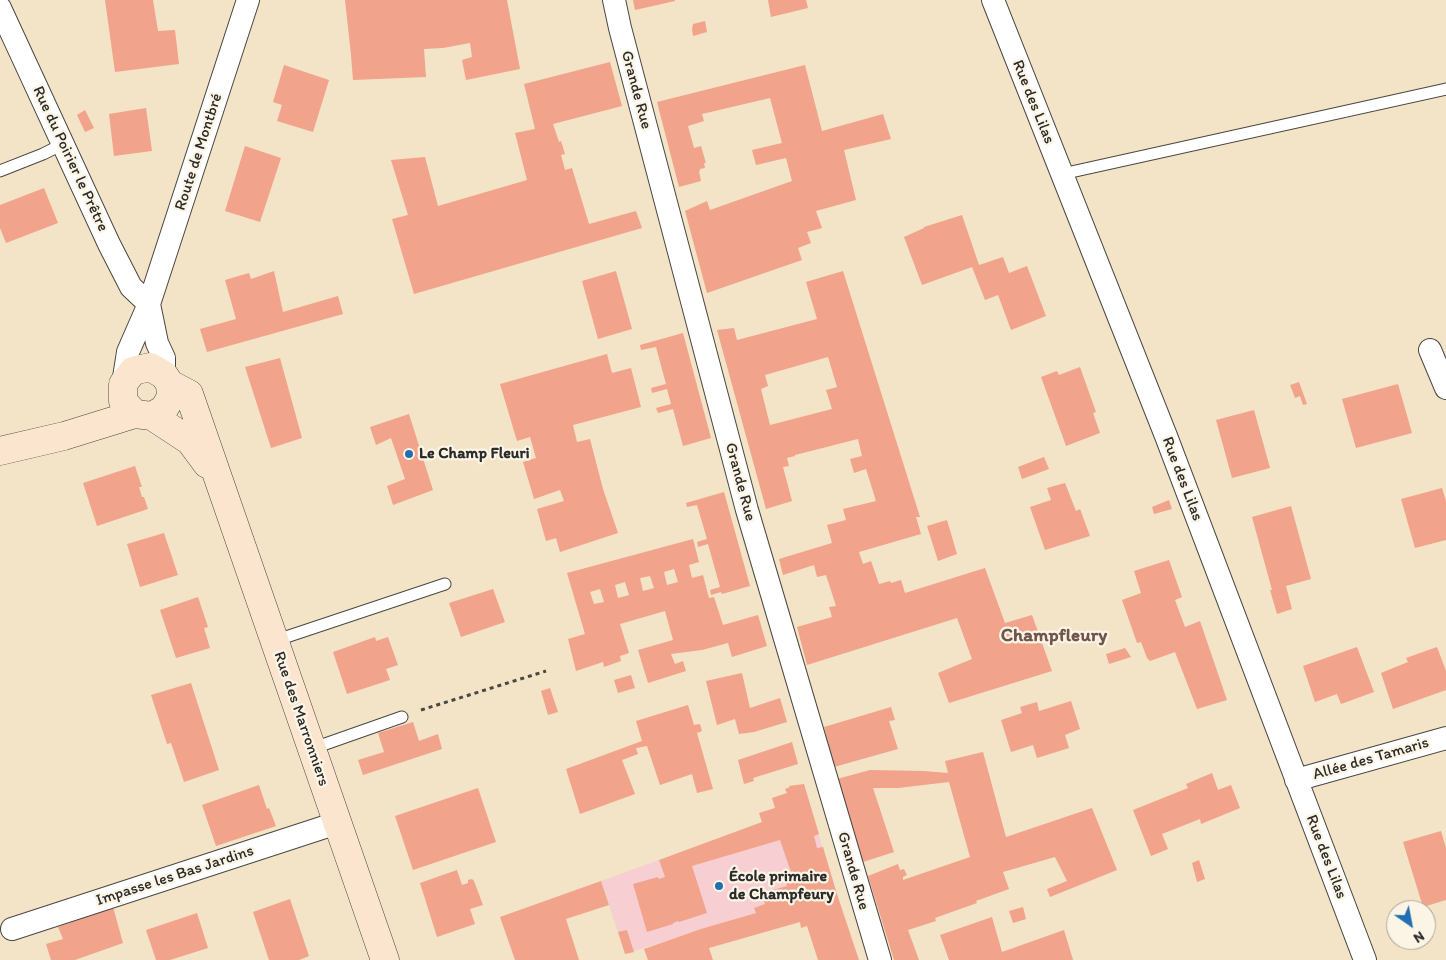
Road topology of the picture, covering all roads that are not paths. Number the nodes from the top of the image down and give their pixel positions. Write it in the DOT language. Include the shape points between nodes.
graph roads {
  1 [pos="248,0"];
  2 [pos="614,0"];
  3 [pos="993,0"];
  4 [pos="0,8"];
  5 [pos="1446,89"];
  6 [pos="63,144"];
  7 [pos="0,171"];
  8 [pos="1062,174"];
  9 [pos="149,304"];
  10 [pos="1430,350"];
  11 [pos="167,379"];
  12 [pos="1446,388"];
  13 [pos="133,404"];
  14 [pos="0,450"];
  15 [pos="217,478"];
  16 [pos="445,584"];
  17 [pos="274,640"];
  18 [pos="402,717"];
  19 [pos="1446,738"];
  20 [pos="311,749"];
  21 [pos="1296,780"];
  22 [pos="337,823"];
  23 [pos="12,929"];
  24 [pos="385,960"];
  25 [pos="880,960"];
  26 [pos="1365,960"];
  1 -- 9 [label="street, Route de Montbré"];
  2 -- 25 [label="street, Grande Rue" via="748,510"];
  3 -- 8 [label="street, Rue des Lilas"];
  4 -- 6 [label="street, Rue du Poirier le Prêtre"];
  5 -- 8 [label="lane"];
  6 -- 7 [label="lane"];
  6 -- 9 [label="street, Rue du Poirier le Prêtre" via="131,287"];
  8 -- 21 [label="street, Rue des Lilas" via="1166,436"];
  9 -- 11 [label="street, Route de Montbré"];
  9 -- 13 [label="street, Route de Montbré" via="128,352"];
  10 -- 12 [label="street"];
  11 -- 13 [label="street" via="171,397 164,409"];
  11 -- 13 [label="street" via="150,368 133,371"];
  11 -- 15 [label="street, Rue des Marronniers" via="188,394"];
  13 -- 14 [label="street" via="64,436"];
  13 -- 15 [label="street, Rue des Marronniers" via="190,441"];
  15 -- 17 [label="street, Rue des Marronniers"];
  16 -- 17 [label="lane"];
  17 -- 20 [label="street, Rue des Marronniers"];
  18 -- 20 [label="lane"];
  19 -- 21 [label="street, Allée des Tamaris"];
  20 -- 22 [label="street, Rue des Marronniers"];
  21 -- 26 [label="street, Rue des Lilas"];
  22 -- 23 [label="street, Impasse les Bas Jardins"];
  22 -- 24 [label="street, Rue des Marronniers"];
}
